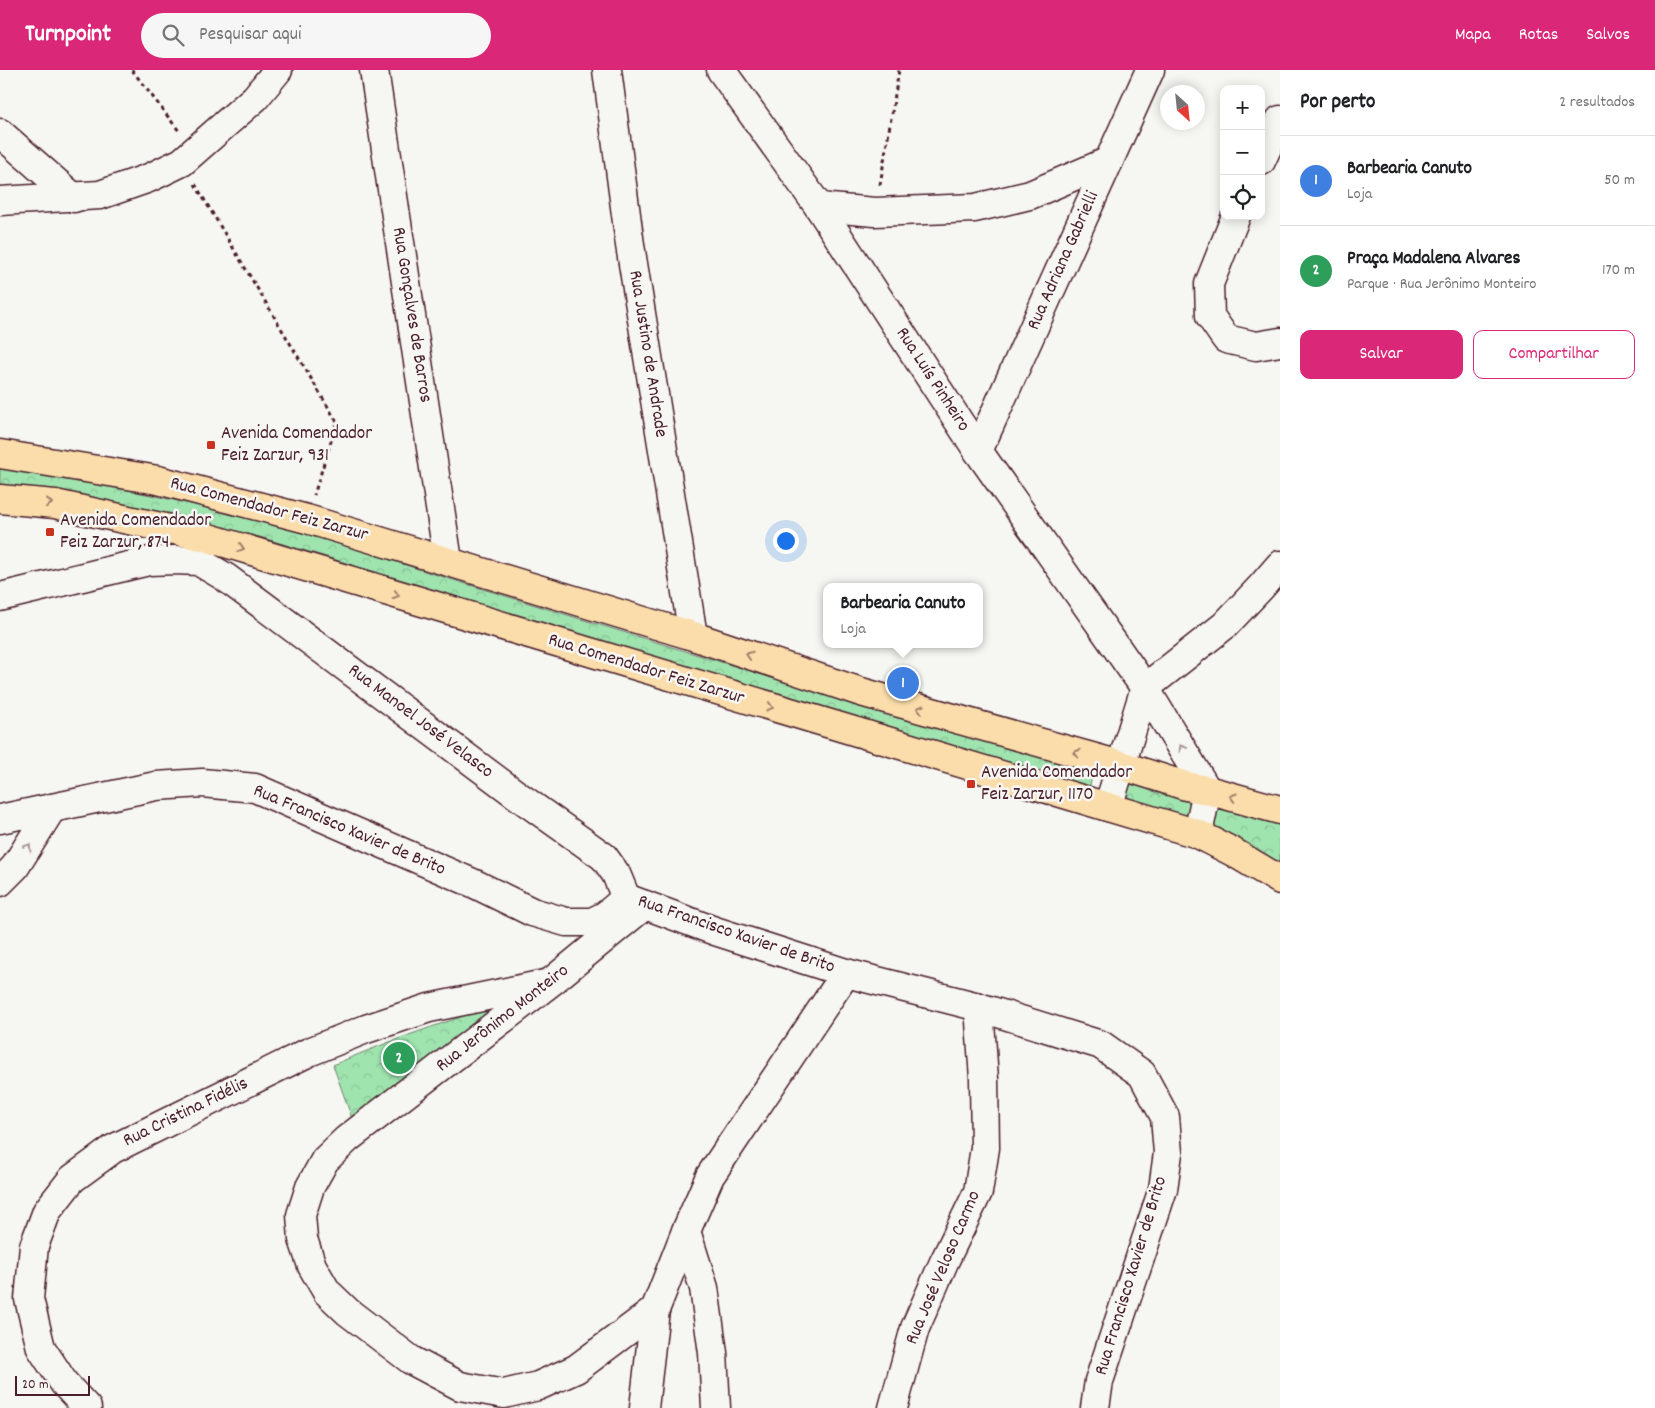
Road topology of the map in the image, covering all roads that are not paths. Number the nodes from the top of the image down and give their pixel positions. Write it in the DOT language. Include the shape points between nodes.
graph roads {
  1 [pos="278,70"];
  2 [pos="374,70"];
  3 [pos="607,70"];
  4 [pos="721,70"];
  5 [pos="1150,70"];
  6 [pos="1280,120"];
  7 [pos="0,133"];
  8 [pos="1265,152"];
  9 [pos="1110,161"];
  10 [pos="74,198"];
  11 [pos="0,201"];
  12 [pos="819,207"];
  13 [pos="1234,220"];
  14 [pos="1280,342"];
  15 [pos="978,451"];
  16 [pos="0,454"];
  17 [pos="0,499"];
  18 [pos="200,549"];
  19 [pos="448,561"];
  20 [pos="1280,564"];
  21 [pos="0,596"];
  22 [pos="693,636"];
  23 [pos="1145,688"];
  24 [pos="1120,765"];
  25 [pos="1207,790"];
  26 [pos="1108,807"];
  27 [pos="52,808"];
  28 [pos="1280,810"];
  29 [pos="0,819"];
  30 [pos="1198,834"];
  31 [pos="1280,880"];
  32 [pos="0,882"];
  33 [pos="635,901"];
  34 [pos="846,973"];
  35 [pos="551,982"];
  36 [pos="979,1007"];
  37 [pos="686,1231"];
  38 [pos="655,1310"];
  39 [pos="87,1408"];
  40 [pos="644,1408"];
  41 [pos="716,1408"];
  42 [pos="893,1408"];
  43 [pos="1095,1408"];
  1 -- 10 [label="street" via="255,98 189,157 149,178 100,195"];
  2 -- 19 [label="street, Rua Gonçalves de Barros"];
  3 -- 22 [label="street, Rua Justino de Andrade" via="630,245"];
  4 -- 12 [label="street, Rua Luís Pinheiro"];
  5 -- 9 [label="street, Rua Adriana Gabrielli"];
  6 -- 8 [label="street"];
  7 -- 10 [label="street"];
  9 -- 12 [label="street" via="1030,194 975,208 875,212"];
  9 -- 15 [label="street, Rua Adriana Gabrielli"];
  10 -- 11 [label="street"];
  12 -- 15 [label="street, Rua Luís Pinheiro"];
  13 -- 14 [label="street" via="1209,284 1210,316 1226,339 1256,346"];
  15 -- 23 [label="street, Rua Luís Pinheiro"];
  16 -- 19 [label="main road, Rua Comendador Feiz Zarzur" via="158,480 307,519"];
  17 -- 18 [label="main road, Rua Comendador Feiz Zarzur, one-way" via="55,504"];
  18 -- 21 [label="street" via="175,560 149,561"];
  18 -- 26 [label="main road, Rua Comendador Feiz Zarzur, one-way"];
  18 -- 33 [label="street, Rua Manoel José Velasco" via="225,577 604,857"];
  19 -- 22 [label="main road, Rua Comendador Feiz Zarzur"];
  20 -- 23 [label="street" via="1225,625"];
  24 -- 22 [label="main road, Rua Comendador Feiz Zarzur, one-way" via="861,692"];
  23 -- 24 [label="street"];
  25 -- 23 [label="street, Rua Luís Pinheiro, one-way"];
  24 -- 25 [label="main road, Rua Comendador Feiz Zarzur"];
  24 -- 26 [label="street"];
  28 -- 25 [label="main road, Rua Comendador Feiz Zarzur, one-way"];
  25 -- 30 [label="street"];
  26 -- 30 [label="main road, Rua Comendador Feiz Zarzur"];
  27 -- 29 [label="street, Rua Francisco Xavier de Brito"];
  32 -- 27 [label="street, one-way" via="15,867"];
  27 -- 33 [label="street, Rua Francisco Xavier de Brito" via="156,786 202,783 255,788 532,912 566,922 592,922"];
  30 -- 31 [label="main road, Rua Comendador Feiz Zarzur"];
  33 -- 34 [label="street, Rua Francisco Xavier de Brito" via="714,931"];
  33 -- 35 [label="street, Rua Jerônimo Monteiro"];
  34 -- 36 [label="street, Rua Francisco Xavier de Brito"];
  34 -- 37 [label="street" via="710,1176"];
  35 -- 38 [label="street, Rua Jerônimo Monteiro" via="325,1160 310,1187 301,1215 303,1239 312,1266 328,1292 348,1312 411,1360 460,1386 504,1394 538,1386 576,1369"];
  35 -- 39 [label="street, Rua Cristina Fidélis" via="429,1008 309,1052 114,1148 72,1179 47,1212 34,1246 29,1299 41,1348 64,1383"];
  36 -- 42 [label="street, Rua José Veloso Carmo" via="985,1148 978,1192 915,1328"];
  36 -- 43 [label="street, Rua Francisco Xavier de Brito" via="1101,1045 1142,1074 1164,1117 1168,1153 1163,1189 1099,1381"];
  37 -- 38 [label="street"];
  37 -- 41 [label="street" via="704,1288"];
  38 -- 40 [label="street"];
}
